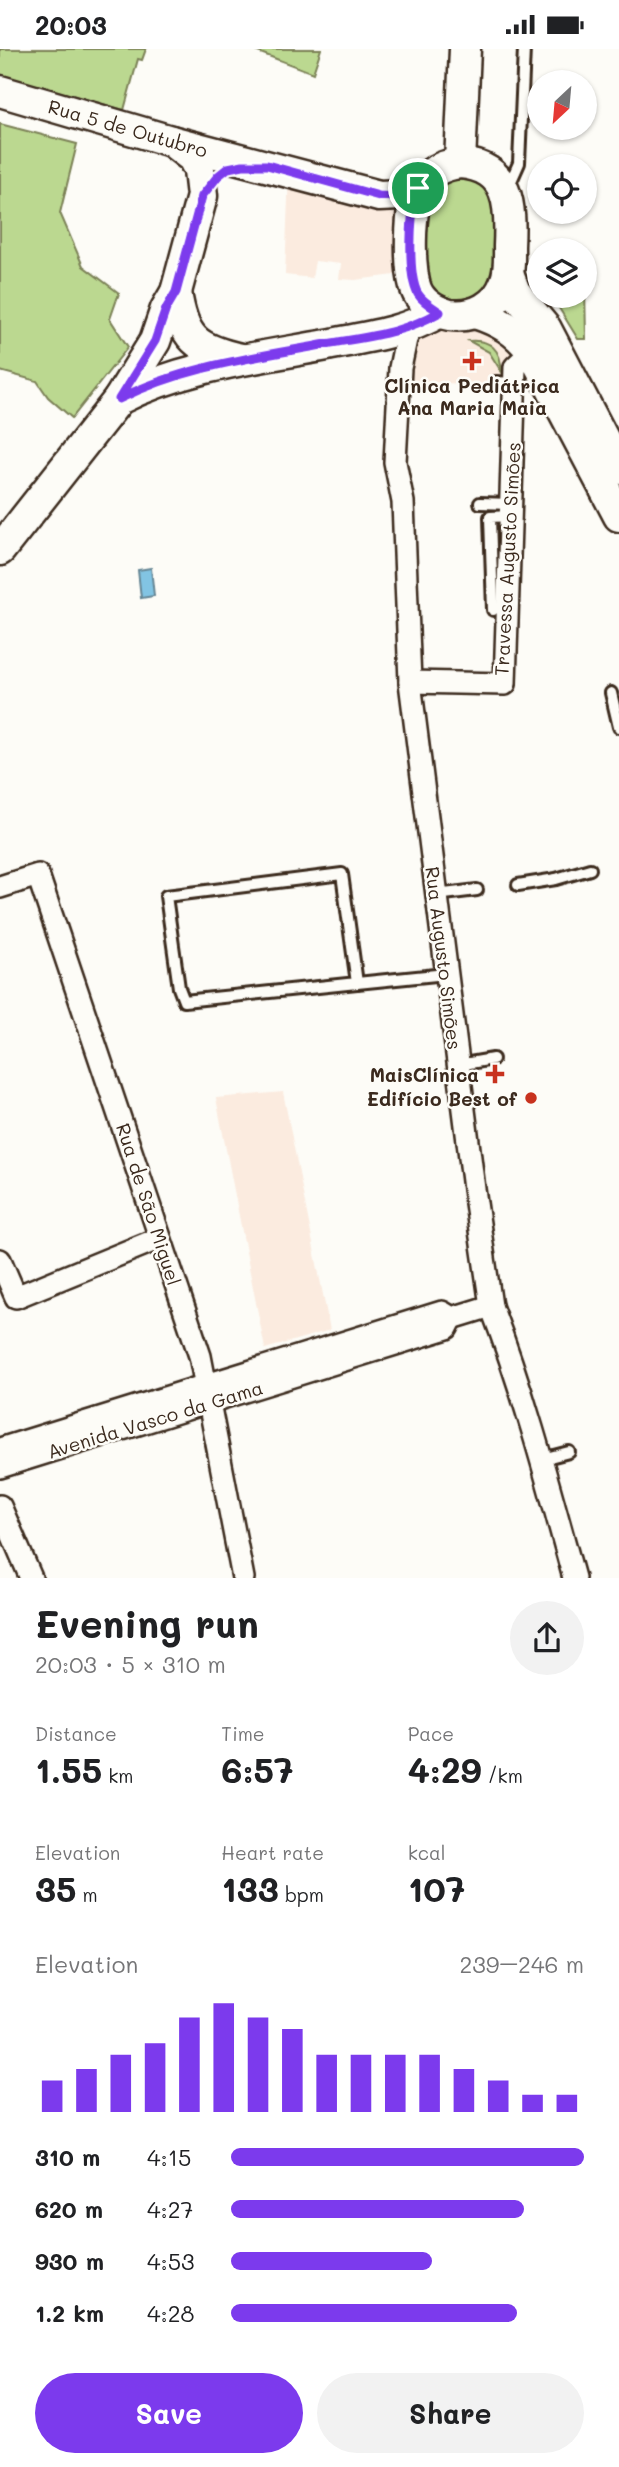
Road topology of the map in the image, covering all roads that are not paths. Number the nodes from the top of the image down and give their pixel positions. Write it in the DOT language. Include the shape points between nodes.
graph roads {
  1 [pos="465,49"];
  2 [pos="524,49"];
  3 [pos="0,91"];
  4 [pos="171,141"];
  5 [pos="460,163"];
  6 [pos="267,165"];
  7 [pos="418,188"];
  8 [pos="506,193"];
  9 [pos="202,196"];
  10 [pos="508,274"];
  11 [pos="176,292"];
  12 [pos="440,312"];
  13 [pos="475,313"];
  14 [pos="412,327"];
  15 [pos="532,351"];
  16 [pos="242,360"];
  17 [pos="119,399"];
  18 [pos="619,469"];
  19 [pos="480,503"];
  20 [pos="510,510"];
  21 [pos="619,516"];
  22 [pos="0,549"];
  23 [pos="493,610"];
  24 [pos="410,682"];
  25 [pos="611,693"];
  26 [pos="619,727"];
  27 [pos="590,869"];
  28 [pos="518,885"];
  29 [pos="0,887"];
  30 [pos="477,890"];
  31 [pos="436,895"];
  32 [pos="446,974"];
  33 [pos="357,983"];
  34 [pos="493,1059"];
  35 [pos="458,1065"];
  36 [pos="160,1238"];
  37 [pos="0,1260"];
  38 [pos="491,1306"];
  39 [pos="208,1394"];
  40 [pos="0,1449"];
  41 [pos="569,1452"];
  42 [pos="542,1459"];
  43 [pos="0,1467"];
  44 [pos="0,1506"];
  45 [pos="31,1578"];
  46 [pos="243,1578"];
  47 [pos="575,1578"];
  1 -- 5 [label="main road"];
  2 -- 8 [label="lane" via="519,163"];
  3 -- 4 [label="main road, Rua 5 de Outubro"];
  4 -- 6 [label="main road, Rua 5 de Outubro"];
  4 -- 9 [label="main road" via="193,158"];
  5 -- 7 [label="main road" via="438,169"];
  5 -- 8 [label="main road" via="488,171"];
  6 -- 7 [label="main road, Rua 5 de Outubro" via="379,196 395,197"];
  6 -- 9 [label="main road" via="228,168"];
  7 -- 12 [label="main road" via="414,282 419,295"];
  8 -- 10 [label="main road" via="510,211"];
  9 -- 11 [label="main road"];
  10 -- 13 [label="main road" via="500,294"];
  10 -- 18 [label="main road" via="515,292 546,329"];
  11 -- 16 [label="main road" via="182,324 196,343"];
  11 -- 17 [label="main road" via="155,341"];
  12 -- 13 [label="main road"];
  12 -- 14 [label="main road"];
  13 -- 15 [label="main road" via="504,324"];
  14 -- 16 [label="main road"];
  14 -- 24 [label="street, Rua Augusto Simões" via="397,392 395,462 403,502"];
  15 -- 20 [label="street, Travessa Augusto Simões" via="505,382"];
  15 -- 21 [label="main road"];
  16 -- 17 [label="main road" via="167,378"];
  17 -- 22 [label="main road"];
  19 -- 20 [label="lane"];
  20 -- 23 [label="lane" via="490,517"];
  20 -- 24 [label="street, Travessa Augusto Simões" via="505,684"];
  24 -- 31 [label="street, Rua Augusto Simões"];
  25 -- 26 [label="lane"];
  27 -- 28 [label="lane"];
  29 -- 36 [label="street, Rua de São Miguel" via="38,875"];
  30 -- 31 [label="lane"];
  31 -- 32 [label="street, Rua Augusto Simões"];
  32 -- 33 [label="lane"];
  32 -- 35 [label="street, Rua Augusto Simões"];
  33 -- 33 [label="lane" via="184,1001 166,896 342,874"];
  34 -- 35 [label="lane"];
  35 -- 38 [label="street, Rua Augusto Simões"];
  36 -- 37 [label="street" via="16,1297"];
  36 -- 39 [label="street, Rua de São Miguel" via="200,1356"];
  38 -- 39 [label="street, Avenida Vasco da Gama" via="452,1318 442,1312 308,1363"];
  38 -- 42 [label="street, Rua Augusto Simões"];
  39 -- 40 [label="street, Avenida Vasco da Gama"];
  39 -- 43 [label="street, Avenida Vasco da Gama"];
  39 -- 46 [label="street, Rua de São Miguel"];
  41 -- 42 [label="lane"];
  42 -- 47 [label="street, Rua Augusto Simões"];
  44 -- 45 [label="street"];
}
